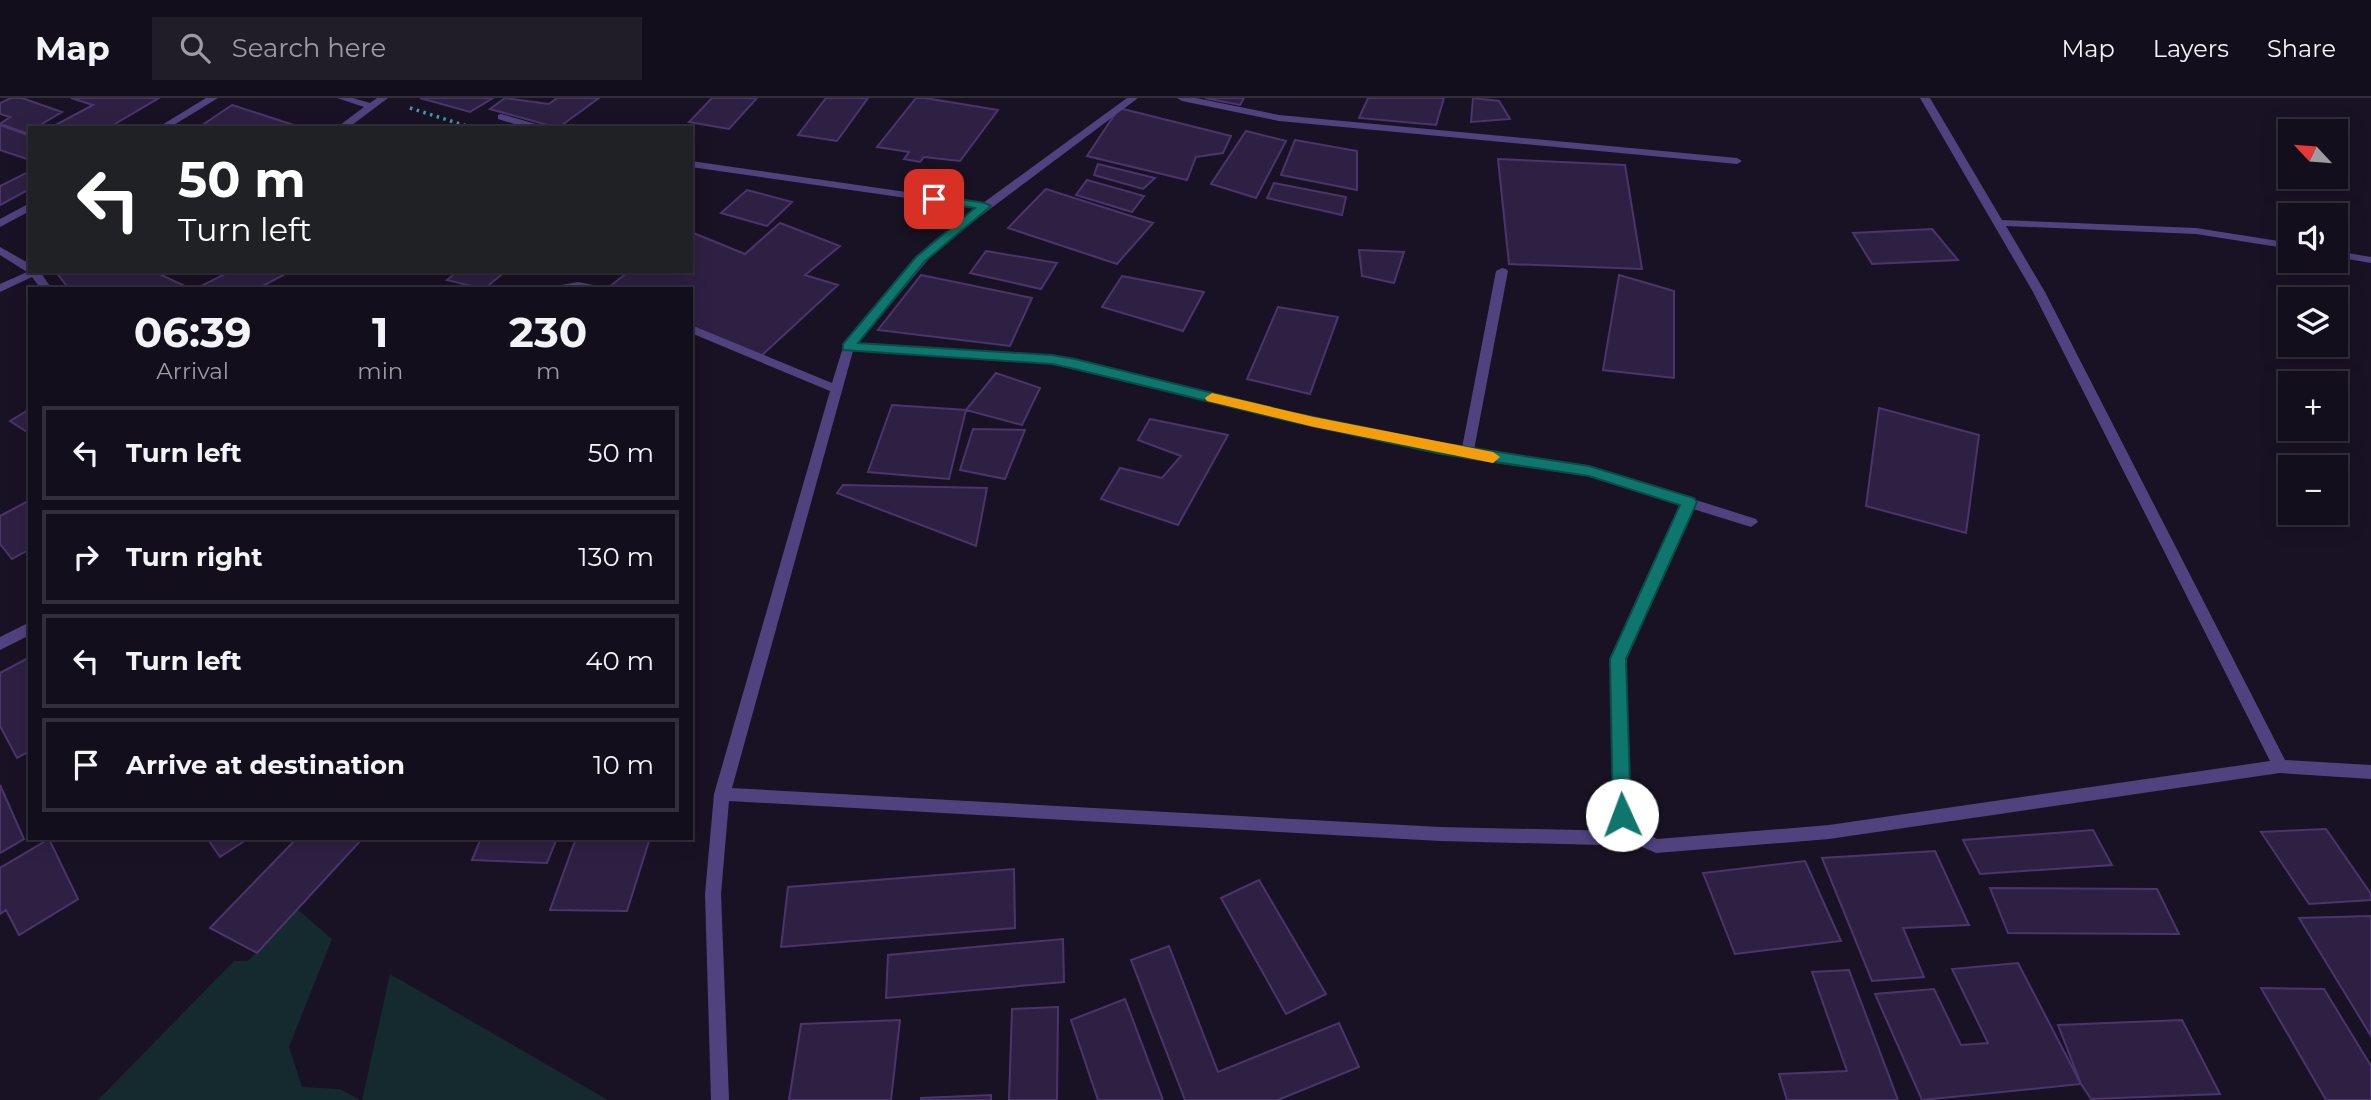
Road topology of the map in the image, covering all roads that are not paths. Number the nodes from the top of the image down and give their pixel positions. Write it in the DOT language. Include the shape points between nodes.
graph roads {
  1 [pos="213,98"];
  2 [pos="342,98"];
  3 [pos="383,98"];
  4 [pos="1133,98"];
  5 [pos="1182,98"];
  6 [pos="1925,98"];
  7 [pos="372,106"];
  8 [pos="501,117"];
  9 [pos="165,126"];
  10 [pos="344,126"];
  11 [pos="532,126"];
  12 [pos="1737,161"];
  13 [pos="693,164"];
  14 [pos="985,206"];
  15 [pos="28,207"];
  16 [pos="1998,223"];
  17 [pos="0,224"];
  18 [pos="2278,244"];
  19 [pos="0,250"];
  20 [pos="2348,256"];
  21 [pos="2371,260"];
  22 [pos="28,268"];
  23 [pos="1502,271"];
  24 [pos="29,273"];
  25 [pos="35,273"];
  26 [pos="45,287"];
  27 [pos="0,288"];
  28 [pos="693,330"];
  29 [pos="848,347"];
  30 [pos="836,389"];
  31 [pos="1467,454"];
  32 [pos="1689,502"];
  33 [pos="1751,522"];
  34 [pos="28,629"];
  35 [pos="0,644"];
  36 [pos="2280,766"];
  37 [pos="2371,772"];
  38 [pos="722,794"];
  39 [pos="1640,839"];
  40 [pos="720,1100"];
  1 -- 9 [label="street"];
  2 -- 7 [label="street"];
  3 -- 7 [label="street"];
  4 -- 14 [label="street"];
  5 -- 12 [label="street" via="1279,118"];
  6 -- 16 [label="street"];
  7 -- 10 [label="street"];
  8 -- 11 [label="street"];
  13 -- 14 [label="street"];
  14 -- 29 [label="street" via="920,260"];
  15 -- 17 [label="street"];
  16 -- 18 [label="street" via="2196,231"];
  16 -- 36 [label="street" via="2039,292"];
  19 -- 22 [label="street"];
  20 -- 21 [label="street"];
  23 -- 31 [label="street"];
  24 -- 27 [label="street"];
  25 -- 26 [label="street"];
  28 -- 30 [label="street"];
  29 -- 30 [label="street"];
  29 -- 31 [label="street" via="1064,362"];
  30 -- 38 [label="street"];
  31 -- 32 [label="street" via="1589,471"];
  32 -- 33 [label="street"];
  32 -- 39 [label="street" via="1618,659 1622,815"];
  34 -- 35 [label="street"];
  36 -- 37 [label="street"];
  36 -- 39 [label="street" via="1829,832 1656,846"];
  38 -- 39 [label="street" via="1440,834"];
  38 -- 40 [label="street" via="713,894"];
}
